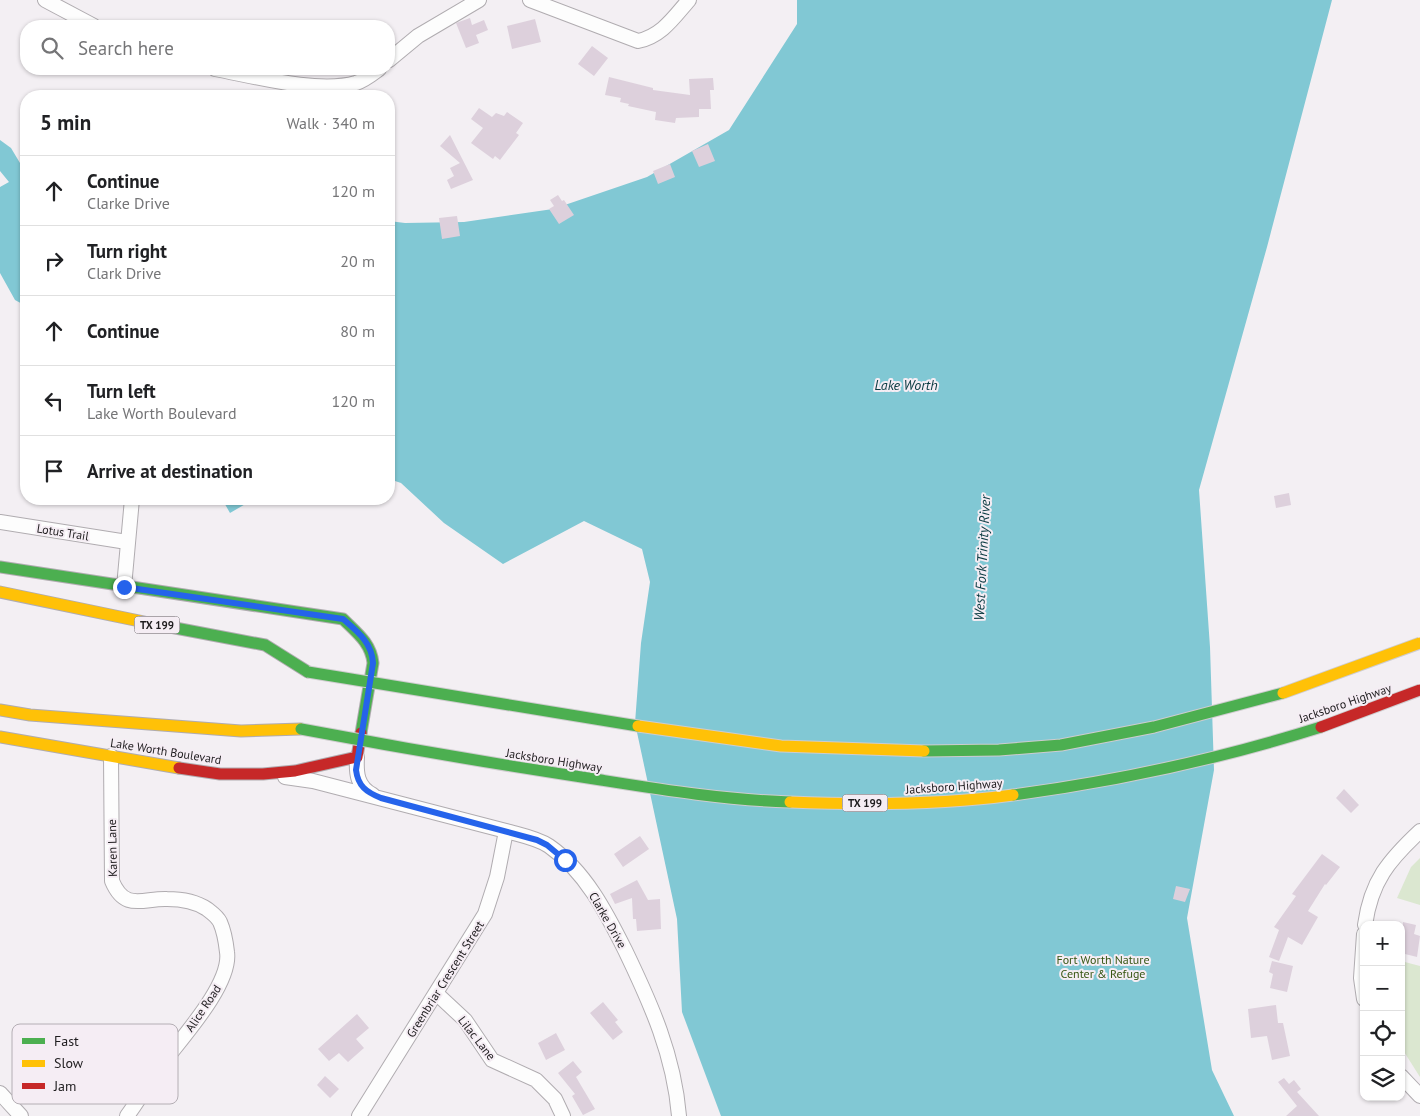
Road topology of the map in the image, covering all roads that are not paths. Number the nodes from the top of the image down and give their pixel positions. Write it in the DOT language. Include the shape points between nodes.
graph roads {
  1 [pos="45,0"];
  2 [pos="478,0"];
  3 [pos="530,0"];
  4 [pos="689,0"];
  5 [pos="83,20"];
  6 [pos="395,55"];
  7 [pos="245,75"];
  8 [pos="371,75"];
  9 [pos="131,505"];
  10 [pos="0,522"];
  11 [pos="127,542"];
  12 [pos="0,566"];
  13 [pos="124,587"];
  14 [pos="0,592"];
  15 [pos="1420,644"];
  16 [pos="1420,690"];
  17 [pos="0,710"];
  18 [pos="0,737"];
  19 [pos="111,756"];
  20 [pos="357,757"];
  21 [pos="263,774"];
  22 [pos="381,798"];
  23 [pos="506,831"];
  24 [pos="1420,831"];
  25 [pos="215,916"];
  26 [pos="1366,921"];
  27 [pos="436,993"];
  28 [pos="178,1044"];
  29 [pos="1405,1080"];
  30 [pos="0,1093"];
  31 [pos="1420,1096"];
  32 [pos="135,1104"];
  33 [pos="21,1116"];
  34 [pos="127,1116"];
  35 [pos="359,1116"];
  36 [pos="563,1116"];
  37 [pos="679,1116"];
  1 -- 5 [label="street"];
  2 -- 6 [label="street" via="418,36"];
  3 -- 4 [label="street" via="638,41 650,38 664,28"];
  7 -- 8 [label="street" via="328,86 355,83"];
  9 -- 11 [label="street"];
  10 -- 11 [label="street, Lotus Trail"];
  11 -- 13 [label="street"];
  12 -- 13 [label="main road"];
  13 -- 20 [label="main road" via="343,619 368,644 373,663"];
  14 -- 15 [label="main road, TX 199, bridge" via="265,645 308,672 577,718 781,746 897,752 1062,745 1154,728 1262,700"];
  16 -- 17 [label="main road, Jacksboro Highway / TX 199, bridge" via="1306,732 1234,753 1113,781 932,804 752,802 478,762 301,729 241,731"];
  18 -- 19 [label="main road, Lake Worth Boulevard"];
  19 -- 21 [label="main road, Lake Worth Boulevard" via="198,772"];
  19 -- 25 [label="street, Karen Lane" via="112,882 116,890 121,896 138,903 166,899 197,902"];
  20 -- 21 [label="main road, Lake Worth Boulevard" via="313,768"];
  20 -- 22 [label="street" via="360,784 370,794"];
  21 -- 22 [label="street, Clarke Drive" via="313,781"];
  22 -- 23 [label="street, Clarke Drive"];
  23 -- 27 [label="street, Greenbriar Crescent Street" via="487,909"];
  23 -- 37 [label="street, Clarke Drive" via="547,845 565,860 598,899 661,1028 675,1080"];
  24 -- 26 [label="street" via="1386,865"];
  25 -- 28 [label="street, Alice Road" via="220,923 228,955 227,966 198,1018"];
  27 -- 35 [label="street, Greenbriar Crescent Street"];
  27 -- 36 [label="street, Lilac Lane" via="465,1020 492,1060 536,1080 554,1099"];
  29 -- 31 [label="street"];
  30 -- 33 [label="street"];
  32 -- 34 [label="street, Alice Road"];
}
